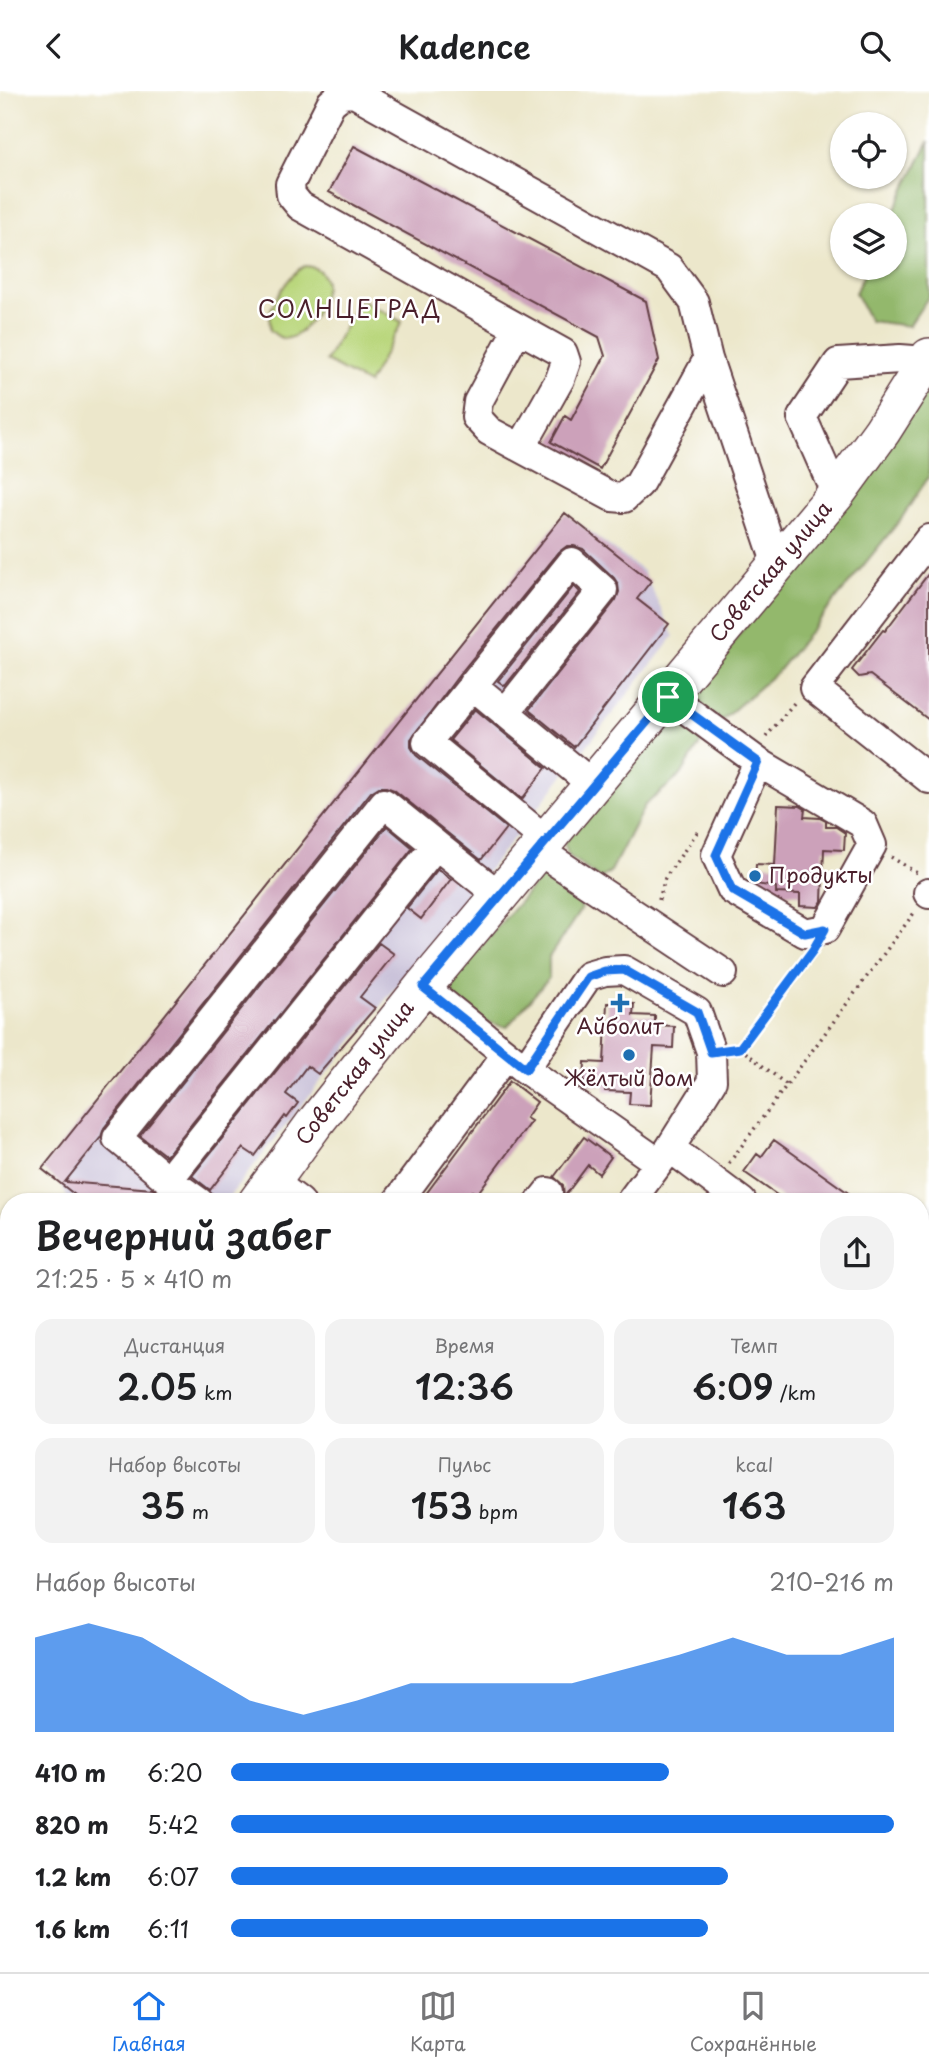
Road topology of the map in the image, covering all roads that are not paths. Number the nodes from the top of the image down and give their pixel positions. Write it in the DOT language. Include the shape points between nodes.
graph roads {
  1 [pos="519,328"];
  2 [pos="708,359"];
  3 [pos="928,359"];
  4 [pos="522,448"];
  5 [pos="836,494"];
  6 [pos="929,539"];
  7 [pos="777,565"];
  8 [pos="472,685"];
  9 [pos="668,697"];
  10 [pos="505,713"];
  11 [pos="754,759"];
  12 [pos="929,779"];
  13 [pos="593,785"];
  14 [pos="436,845"];
  15 [pos="542,845"];
  16 [pos="500,896"];
  17 [pos="723,974"];
  18 [pos="423,987"];
  19 [pos="516,1062"];
  20 [pos="665,1155"];
  21 [pos="168,1180"];
  22 [pos="186,1193"];
  23 [pos="277,1193"];
  24 [pos="405,1193"];
  25 [pos="637,1193"];
  26 [pos="731,1193"];
  1 -- 2 [label="street" via="300,206 291,195 290,184 331,103 342,94 354,93 669,268 694,302"];
  1 -- 4 [label="street" via="478,402 476,417 488,431"];
  1 -- 4 [label="street" via="563,353 566,362"];
  2 -- 4 [label="street" via="639,484 624,498 612,497"];
  2 -- 7 [label="street"];
  3 -- 5 [label="main road, Советская улица"];
  3 -- 5 [label="street" via="838,363 802,417"];
  5 -- 7 [label="main road, Советская улица"];
  6 -- 12 [label="street" via="814,688"];
  7 -- 9 [label="main road, Советская улица"];
  8 -- 10 [label="street"];
  8 -- 10 [label="street" via="572,562 603,590"];
  8 -- 15 [label="street" via="427,742"];
  9 -- 11 [label="street"];
  9 -- 13 [label="main road, Советская улица"];
  10 -- 13 [label="street"];
  11 -- 11 [label="street" via="716,855 732,890 805,933 825,929 872,845 863,824"];
  13 -- 15 [label="main road, Советская улица"];
  14 -- 16 [label="street"];
  14 -- 21 [label="street"];
  14 -- 21 [label="street" via="384,803 117,1138"];
  15 -- 16 [label="main road, Советская улица"];
  15 -- 17 [label="street"];
  16 -- 18 [label="main road, Советская улица"];
  18 -- 19 [label="street"];
  18 -- 23 [label="main road, Советская улица" via="314,1124"];
  19 -- 20 [label="street"];
  19 -- 20 [label="street" via="588,977 605,971 624,970 697,1012 711,1052 712,1081"];
  19 -- 24 [label="street"];
  20 -- 25 [label="street"];
  20 -- 26 [label="street"];
  21 -- 22 [label="street"];
}
